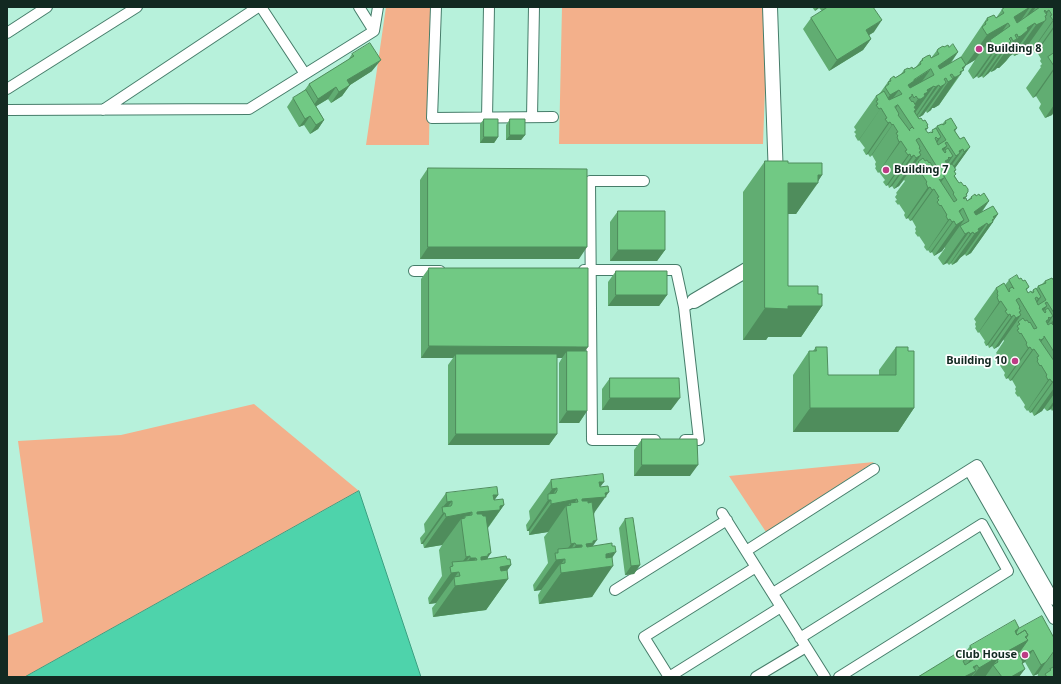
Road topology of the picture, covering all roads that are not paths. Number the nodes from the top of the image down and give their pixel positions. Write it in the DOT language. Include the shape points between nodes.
graph roads {
  1 [pos="47,7"];
  2 [pos="137,7"];
  3 [pos="259,7"];
  4 [pos="359,7"];
  5 [pos="378,7"];
  6 [pos="436,7"];
  7 [pos="489,7"];
  8 [pos="534,7"];
  9 [pos="770,7"];
  10 [pos="374,31"];
  11 [pos="7,33"];
  12 [pos="305,74"];
  13 [pos="7,89"];
  14 [pos="7,110"];
  15 [pos="103,110"];
  16 [pos="532,117"];
  17 [pos="553,117"];
  18 [pos="487,118"];
  19 [pos="644,181"];
  20 [pos="777,188"];
  21 [pos="772,255"];
  22 [pos="453,270"];
  23 [pos="575,270"];
  24 [pos="591,270"];
  25 [pos="414,271"];
  26 [pos="689,304"];
  27 [pos="874,469"];
  28 [pos="969,470"];
  29 [pos="746,551"];
  30 [pos="756,567"];
  31 [pos="615,590"];
  32 [pos="773,593"];
  33 [pos="1054,600"];
  34 [pos="781,607"];
  35 [pos="1054,619"];
  36 [pos="803,642"];
  37 [pos="756,677"];
  38 [pos="825,677"];
  39 [pos="839,677"];
  1 -- 11 [label="street"];
  2 -- 13 [label="street"];
  3 -- 12 [label="street"];
  3 -- 15 [label="street"];
  4 -- 10 [label="street"];
  5 -- 10 [label="street"];
  6 -- 18 [label="street" via="432,118"];
  7 -- 18 [label="street"];
  8 -- 16 [label="street"];
  9 -- 20 [label="street"];
  10 -- 12 [label="street"];
  12 -- 15 [label="street" via="248,109"];
  14 -- 15 [label="street"];
  16 -- 17 [label="street"];
  16 -- 18 [label="street"];
  19 -- 24 [label="street" via="590,182"];
  21 -- 26 [label="street"];
  22 -- 25 [label="street"];
  23 -- 24 [label="street"];
  24 -- 26 [label="street" via="676,270"];
  24 -- 26 [label="street" via="592,440 699,440"];
  27 -- 29 [label="street"];
  28 -- 32 [label="street"];
  28 -- 33 [label="street" via="977,465"];
  28 -- 35 [label="street"];
  29 -- 30 [label="street"];
  29 -- 31 [label="street" via="724,517"];
  30 -- 32 [label="street"];
  30 -- 34 [label="street" via="644,637 669,677"];
  32 -- 34 [label="street"];
  34 -- 36 [label="street"];
  36 -- 37 [label="street"];
  36 -- 38 [label="street"];
  36 -- 39 [label="street" via="982,524 1008,571"];
}
